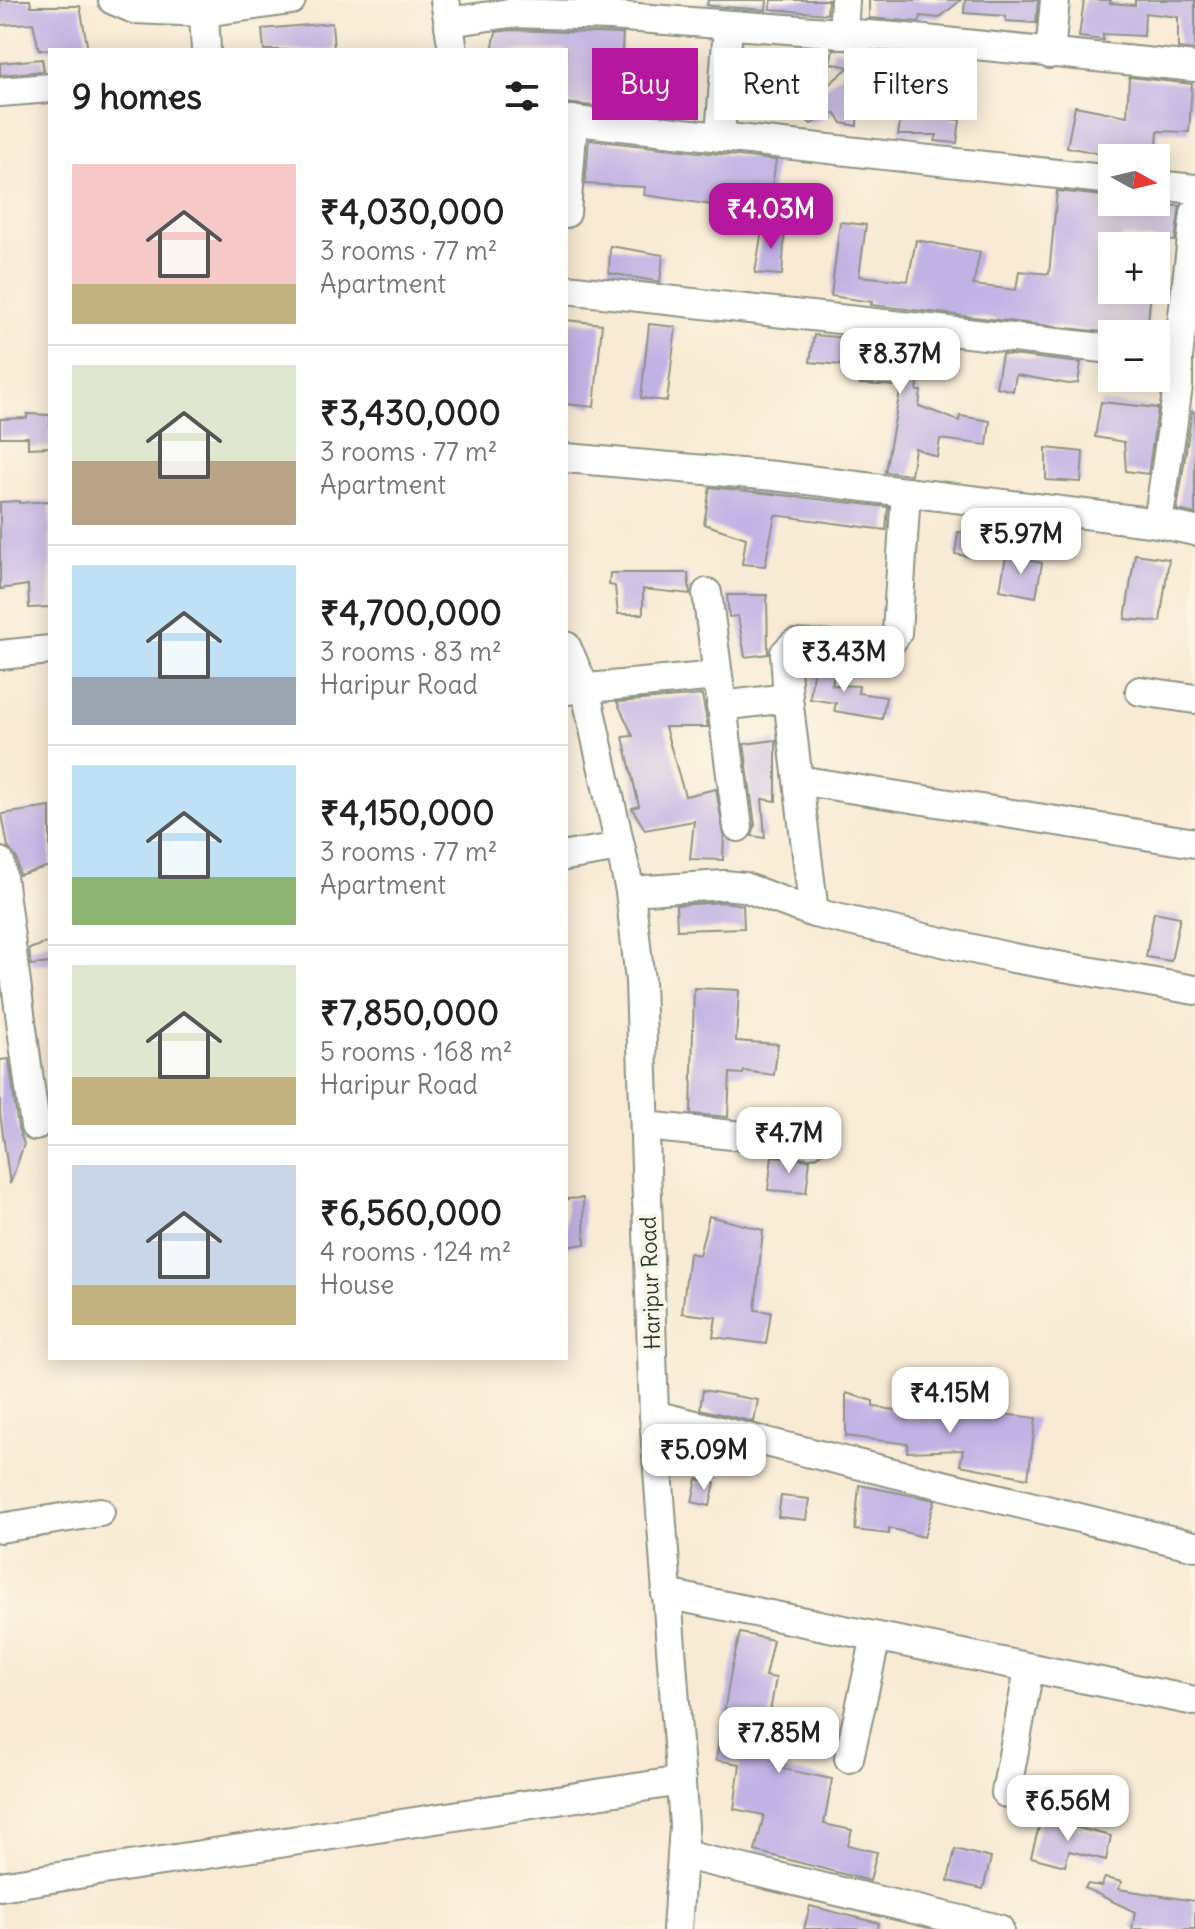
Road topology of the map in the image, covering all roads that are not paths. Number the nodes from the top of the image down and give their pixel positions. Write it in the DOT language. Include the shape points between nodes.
graph roads {
  1 [pos="113,0"];
  2 [pos="291,0"];
  3 [pos="845,0"];
  4 [pos="1055,0"];
  5 [pos="447,11"];
  6 [pos="204,12"];
  7 [pos="728,27"];
  8 [pos="843,35"];
  9 [pos="206,48"];
  10 [pos="453,48"];
  11 [pos="1050,54"];
  12 [pos="1195,67"];
  13 [pos="48,88"];
  14 [pos="0,92"];
  15 [pos="570,120"];
  16 [pos="720,136"];
  17 [pos="568,166"];
  18 [pos="1098,178"];
  19 [pos="1170,186"];
  20 [pos="1195,189"];
  21 [pos="1195,213"];
  22 [pos="568,289"];
  23 [pos="1098,347"];
  24 [pos="1176,357"];
  25 [pos="568,458"];
  26 [pos="906,492"];
  27 [pos="1158,523"];
  28 [pos="1195,531"];
  29 [pos="707,593"];
  30 [pos="48,650"];
  31 [pos="0,655"];
  32 [pos="568,655"];
  33 [pos="717,676"];
  34 [pos="576,689"];
  35 [pos="1140,691"];
  36 [pos="788,698"];
  37 [pos="1195,699"];
  38 [pos="721,706"];
  39 [pos="798,780"];
  40 [pos="738,827"];
  41 [pos="1195,843"];
  42 [pos="620,847"];
  43 [pos="568,856"];
  44 [pos="0,862"];
  45 [pos="630,891"];
  46 [pos="814,913"];
  47 [pos="1195,990"];
  48 [pos="35,1126"];
  49 [pos="645,1126"];
  50 [pos="810,1143"];
  51 [pos="654,1415"];
  52 [pos="100,1512"];
  53 [pos="0,1528"];
  54 [pos="1195,1546"];
  55 [pos="666,1594"];
  56 [pos="876,1637"];
  57 [pos="1029,1669"];
  58 [pos="1195,1701"];
  59 [pos="849,1758"];
  60 [pos="681,1781"];
  61 [pos="1006,1793"];
  62 [pos="684,1855"];
  63 [pos="0,1886"];
  64 [pos="677,1929"];
  65 [pos="999,1929"];
  1 -- 6 [label="street" via="134,9"];
  2 -- 6 [label="street"];
  3 -- 8 [label="street"];
  4 -- 11 [label="street"];
  5 -- 7 [label="street" via="611,16"];
  5 -- 10 [label="street"];
  6 -- 9 [label="street"];
  7 -- 8 [label="street"];
  7 -- 16 [label="street"];
  8 -- 11 [label="street"];
  11 -- 12 [label="street"];
  13 -- 14 [label="street"];
  15 -- 16 [label="street"];
  15 -- 17 [label="street"];
  16 -- 18 [label="street"];
  19 -- 20 [label="street"];
  21 -- 24 [label="street"];
  22 -- 23 [label="street"];
  24 -- 27 [label="street" via="1178,386"];
  25 -- 26 [label="street"];
  26 -- 27 [label="street"];
  26 -- 36 [label="street" via="897,633 892,642 874,648 790,646 785,653"];
  27 -- 28 [label="street"];
  29 -- 33 [label="street"];
  30 -- 31 [label="street"];
  32 -- 34 [label="street, Haripur Road"];
  33 -- 34 [label="street"];
  33 -- 38 [label="street"];
  34 -- 42 [label="street, Haripur Road"];
  35 -- 37 [label="street"];
  36 -- 38 [label="street"];
  36 -- 39 [label="street"];
  38 -- 40 [label="street"];
  39 -- 41 [label="street"];
  39 -- 46 [label="street"];
  42 -- 43 [label="street"];
  42 -- 45 [label="street, Haripur Road"];
  44 -- 48 [label="street"];
  45 -- 46 [label="street" via="744,887"];
  45 -- 49 [label="street, Haripur Road" via="640,981"];
  46 -- 47 [label="street" via="1013,958"];
  49 -- 50 [label="street"];
  49 -- 51 [label="street, Haripur Road"];
  51 -- 54 [label="street"];
  51 -- 55 [label="street, Haripur Road"];
  52 -- 53 [label="street"];
  55 -- 56 [label="street"];
  55 -- 60 [label="street, Haripur Road"];
  56 -- 57 [label="street"];
  56 -- 59 [label="street"];
  57 -- 58 [label="street"];
  57 -- 61 [label="street"];
  60 -- 62 [label="street, Haripur Road"];
  60 -- 63 [label="street"];
  62 -- 64 [label="street, Haripur Road"];
  62 -- 65 [label="street"];
}
